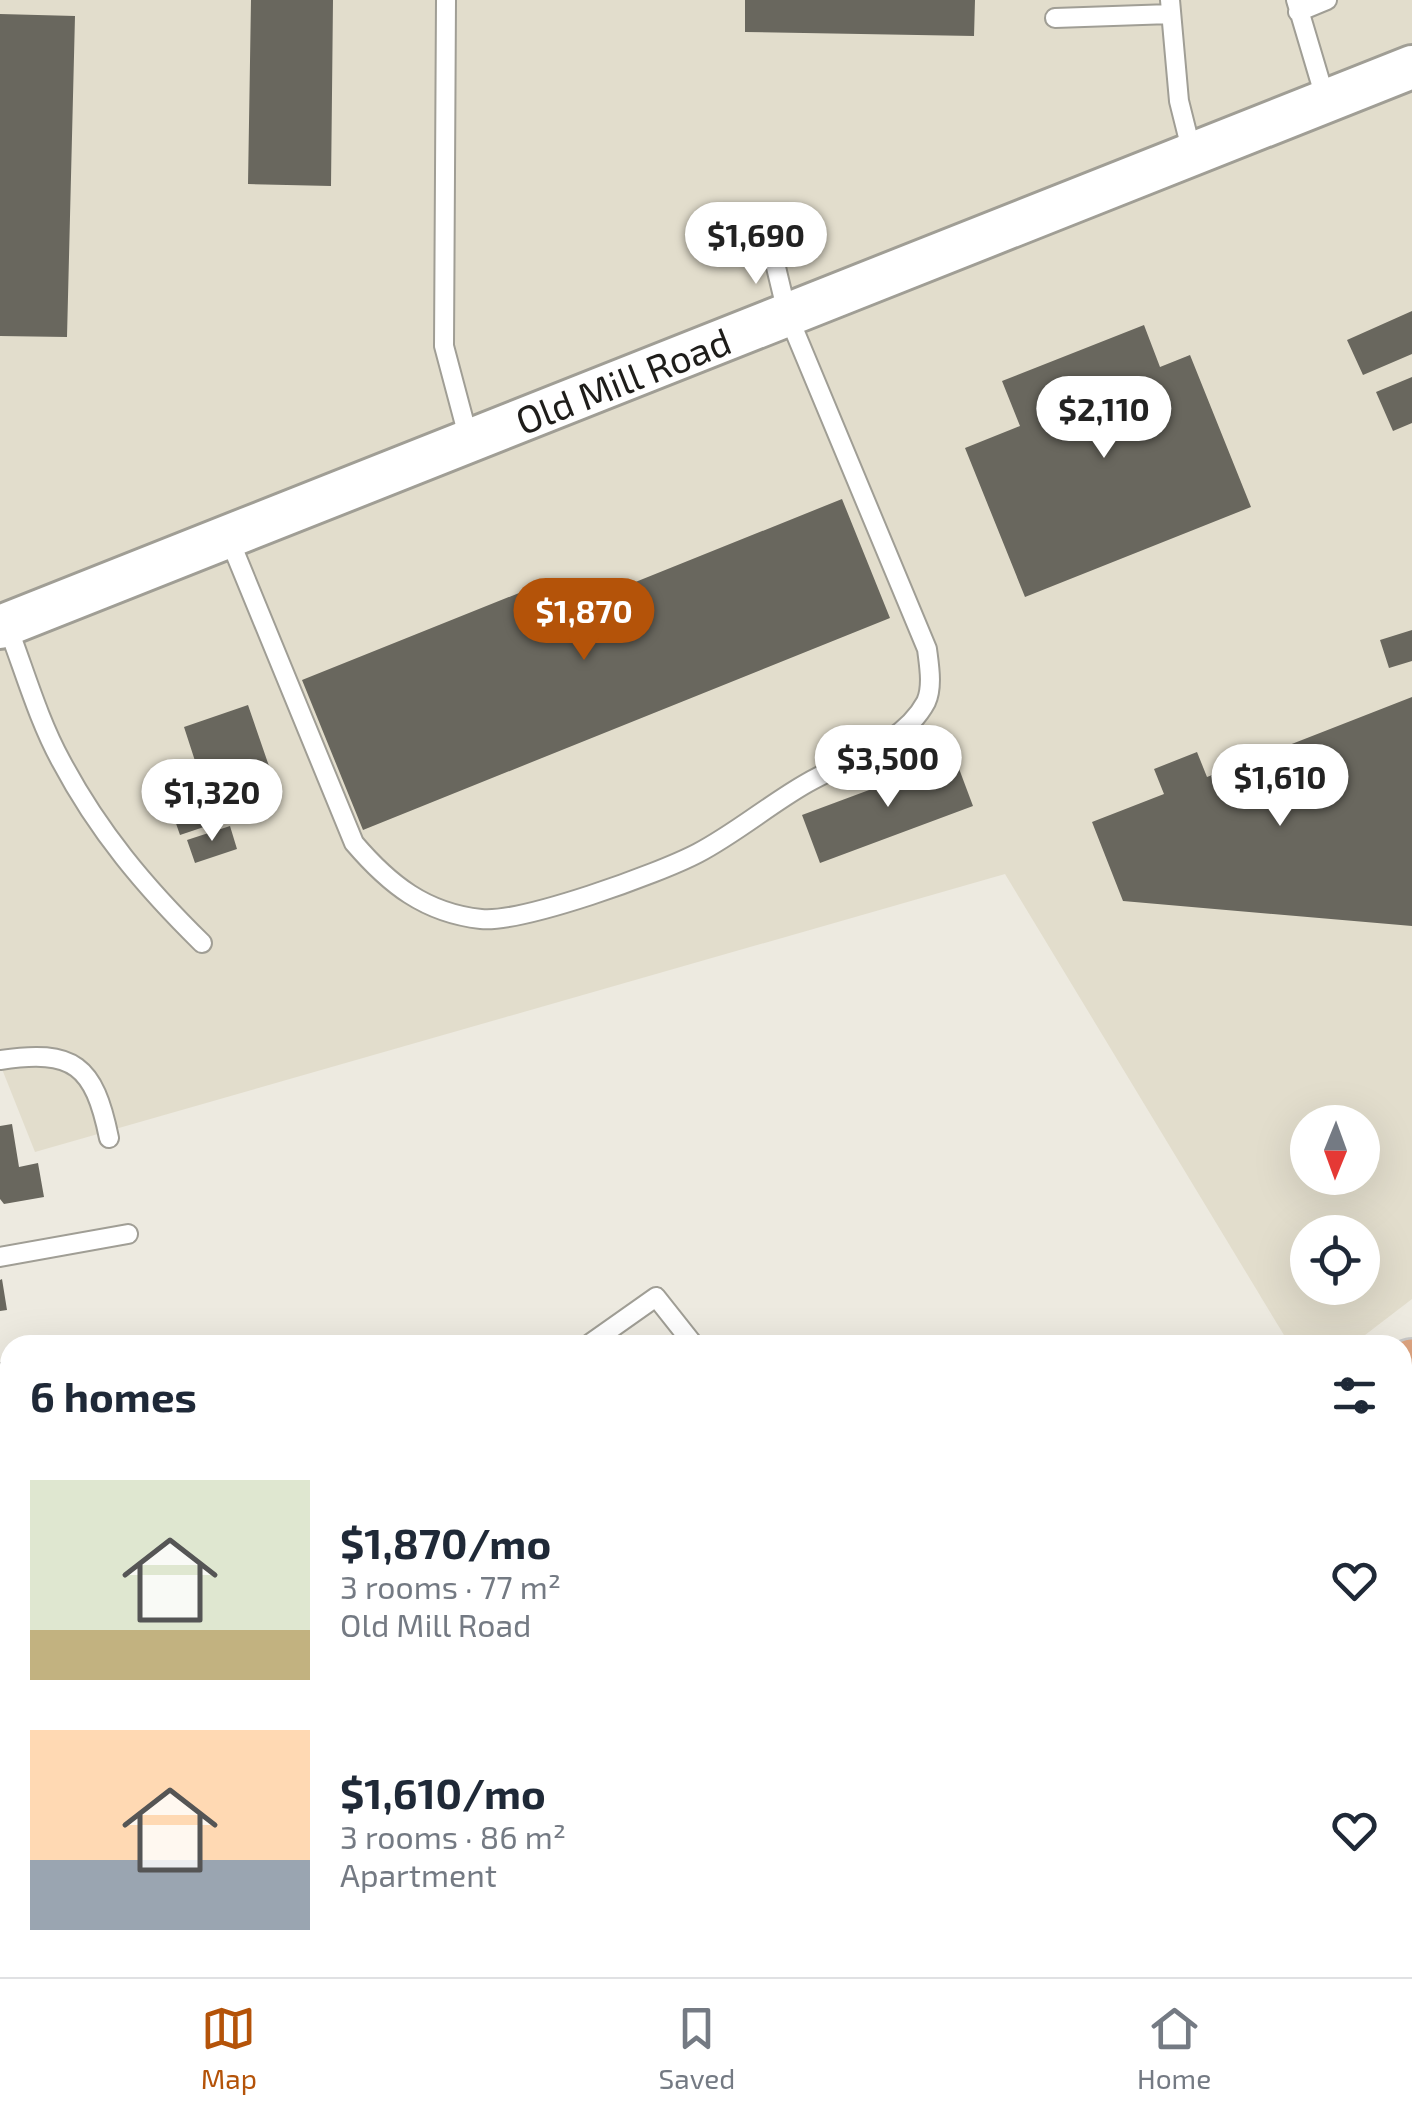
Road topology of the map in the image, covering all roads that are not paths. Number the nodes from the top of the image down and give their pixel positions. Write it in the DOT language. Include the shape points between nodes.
graph roads {
  1 [pos="446,0"];
  2 [pos="1327,0"];
  3 [pos="1297,6"];
  4 [pos="1171,7"];
  5 [pos="1055,18"];
  6 [pos="1412,67"];
  7 [pos="1326,102"];
  8 [pos="1192,156"];
  9 [pos="773,232"];
  10 [pos="787,313"];
  11 [pos="469,440"];
  12 [pos="228,536"];
  13 [pos="3,626"];
  14 [pos="202,943"];
  15 [pos="0,1060"];
  16 [pos="109,1138"];
  17 [pos="128,1234"];
  18 [pos="0,1257"];
  19 [pos="602,1335"];
  20 [pos="686,1335"];
  1 -- 11 [label="lane" via="444,346"];
  2 -- 3 [label="lane"];
  3 -- 7 [label="lane"];
  4 -- 5 [label="lane"];
  4 -- 8 [label="lane" via="1179,101"];
  6 -- 7 [label="street, Old Mill Road"];
  7 -- 8 [label="street, Old Mill Road"];
  8 -- 10 [label="street, Old Mill Road"];
  9 -- 10 [label="lane"];
  10 -- 11 [label="street, Old Mill Road"];
  10 -- 12 [label="lane" via="927,649 927,700 903,730 698,853 520,918 444,912 409,897 354,843"];
  11 -- 12 [label="street, Old Mill Road"];
  12 -- 13 [label="street, Old Mill Road"];
  13 -- 14 [label="lane" via="59,758 108,840 144,887"];
  15 -- 16 [label="lane" via="51,1054 80,1069 96,1090"];
  17 -- 18 [label="lane"];
  19 -- 20 [label="lane" via="656,1297"];
}
